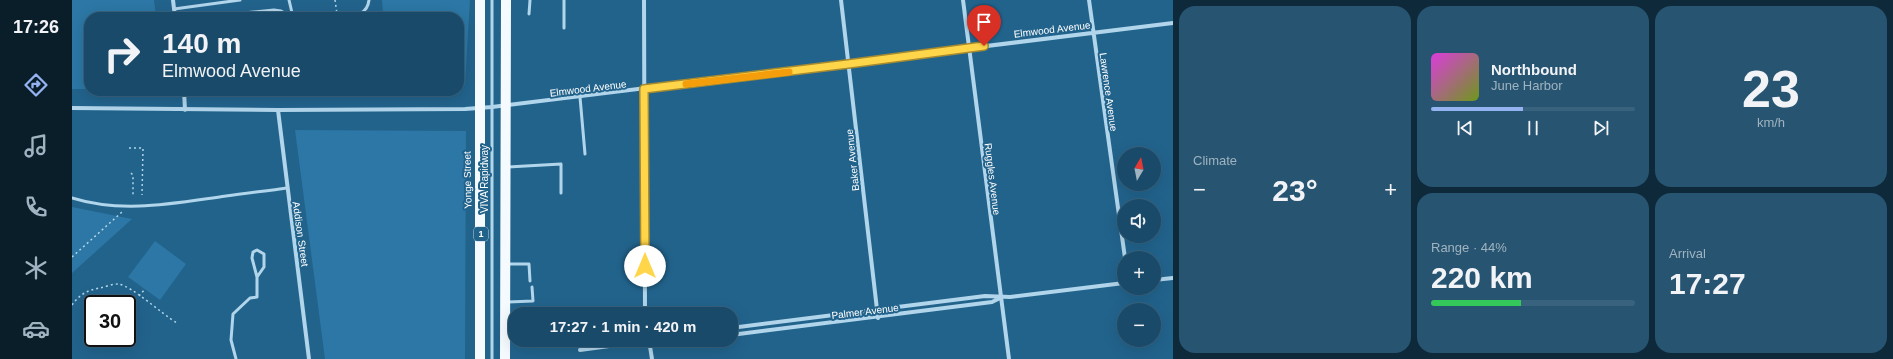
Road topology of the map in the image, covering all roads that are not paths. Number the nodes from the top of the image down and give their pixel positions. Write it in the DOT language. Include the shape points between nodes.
graph roads {
  1 [pos="173,0"];
  2 [pos="240,0"];
  3 [pos="289,0"];
  4 [pos="369,0"];
  5 [pos="480,0"];
  6 [pos="492,0"];
  7 [pos="506,0"];
  8 [pos="530,0"];
  9 [pos="564,0"];
  10 [pos="644,0"];
  11 [pos="841,0"];
  12 [pos="963,0"];
  13 [pos="1090,0"];
  14 [pos="174,8"];
  15 [pos="175,12"];
  16 [pos="253,12"];
  17 [pos="284,12"];
  18 [pos="291,12"];
  19 [pos="362,12"];
  20 [pos="529,14"];
  21 [pos="1173,23"];
  22 [pos="564,28"];
  23 [pos="1093,32"];
  24 [pos="968,48"];
  25 [pos="848,64"];
  26 [pos="644,89"];
  27 [pos="184,96"];
  28 [pos="580,97"];
  29 [pos="506,106"];
  30 [pos="72,108"];
  31 [pos="480,108"];
  32 [pos="492,108"];
  33 [pos="185,110"];
  34 [pos="278,110"];
  35 [pos="585,154"];
  36 [pos="505,167"];
  37 [pos="287,188"];
  38 [pos="561,193"];
  39 [pos="72,198"];
  40 [pos="1124,251"];
  41 [pos="504,264"];
  42 [pos="257,277"];
  43 [pos="1173,278"];
  44 [pos="1161,279"];
  45 [pos="530,281"];
  46 [pos="1117,284"];
  47 [pos="532,287"];
  48 [pos="1000,298"];
  49 [pos="504,302"];
  50 [pos="645,307"];
  51 [pos="877,310"];
  52 [pos="878,318"];
  53 [pos="738,327"];
  54 [pos="738,334"];
  55 [pos="601,347"];
  56 [pos="651,347"];
  57 [pos="580,350"];
  58 [pos="236,359"];
  59 [pos="309,359"];
  60 [pos="480,359"];
  61 [pos="492,359"];
  62 [pos="505,359"];
  63 [pos="652,359"];
  64 [pos="1009,359"];
  1 -- 14 [label="street"];
  2 -- 14 [label="lane"];
  3 -- 18 [label="lane"];
  4 -- 19 [label="lane"];
  5 -- 31 [label="main road, Yonge Street / 1"];
  6 -- 32 [label="lane, VIVA Rapidway"];
  7 -- 29 [label="main road"];
  8 -- 20 [label="lane"];
  9 -- 22 [label="lane"];
  10 -- 26 [label="street"];
  11 -- 25 [label="street, Baker Avenue"];
  12 -- 24 [label="street, Ruggles Avenue"];
  13 -- 23 [label="street, Lawrence Avenue"];
  14 -- 15 [label="street"];
  16 -- 17 [label="lane"];
  21 -- 23 [label="street, Elmwood Avenue"];
  23 -- 24 [label="street, Elmwood Avenue"];
  23 -- 40 [label="street, Lawrence Avenue"];
  24 -- 25 [label="street, Elmwood Avenue"];
  24 -- 48 [label="street, Ruggles Avenue"];
  25 -- 26 [label="street, Elmwood Avenue"];
  25 -- 51 [label="street, Baker Avenue"];
  26 -- 28 [label="street, Elmwood Avenue"];
  26 -- 50 [label="street"];
  27 -- 33 [label="street"];
  28 -- 29 [label="street, Elmwood Avenue"];
  28 -- 35 [label="lane"];
  29 -- 32 [label="street, Elmwood Avenue"];
  29 -- 36 [label="main road"];
  30 -- 33 [label="street, Elmwood Avenue"];
  31 -- 32 [label="street, Elmwood Avenue"];
  31 -- 34 [label="street, Elmwood Avenue"];
  31 -- 60 [label="main road, Yonge Street / 1"];
  32 -- 61 [label="lane, VIVA Rapidway"];
  33 -- 34 [label="street, Elmwood Avenue"];
  34 -- 37 [label="street, Addison Street"];
  36 -- 38 [label="lane" via="561,164"];
  36 -- 41 [label="main road"];
  37 -- 39 [label="lane" via="164,205 85,202"];
  37 -- 59 [label="street, Addison Street"];
  41 -- 45 [label="lane" via="529,264"];
  41 -- 49 [label="main road"];
  42 -- 42 [label="lane" via="264,267 264,254 257,250 253,252 252,258"];
  42 -- 58 [label="lane" via="257,297 250,298 233,314 231,340"];
  43 -- 44 [label="street"];
  46 -- 48 [label="street, Palmer Avenue"];
  47 -- 49 [label="lane" via="533,301"];
  48 -- 51 [label="street, Palmer Avenue" via="985,296"];
  48 -- 52 [label="street, Palmer Avenue" via="992,302"];
  48 -- 64 [label="street, Ruggles Avenue"];
  49 -- 62 [label="main road"];
  51 -- 52 [label="street, Baker Avenue"];
  51 -- 53 [label="street, Palmer Avenue"];
  52 -- 54 [label="street, Palmer Avenue"];
  55 -- 57 [label="street"];
  56 -- 63 [label="street"];
}
